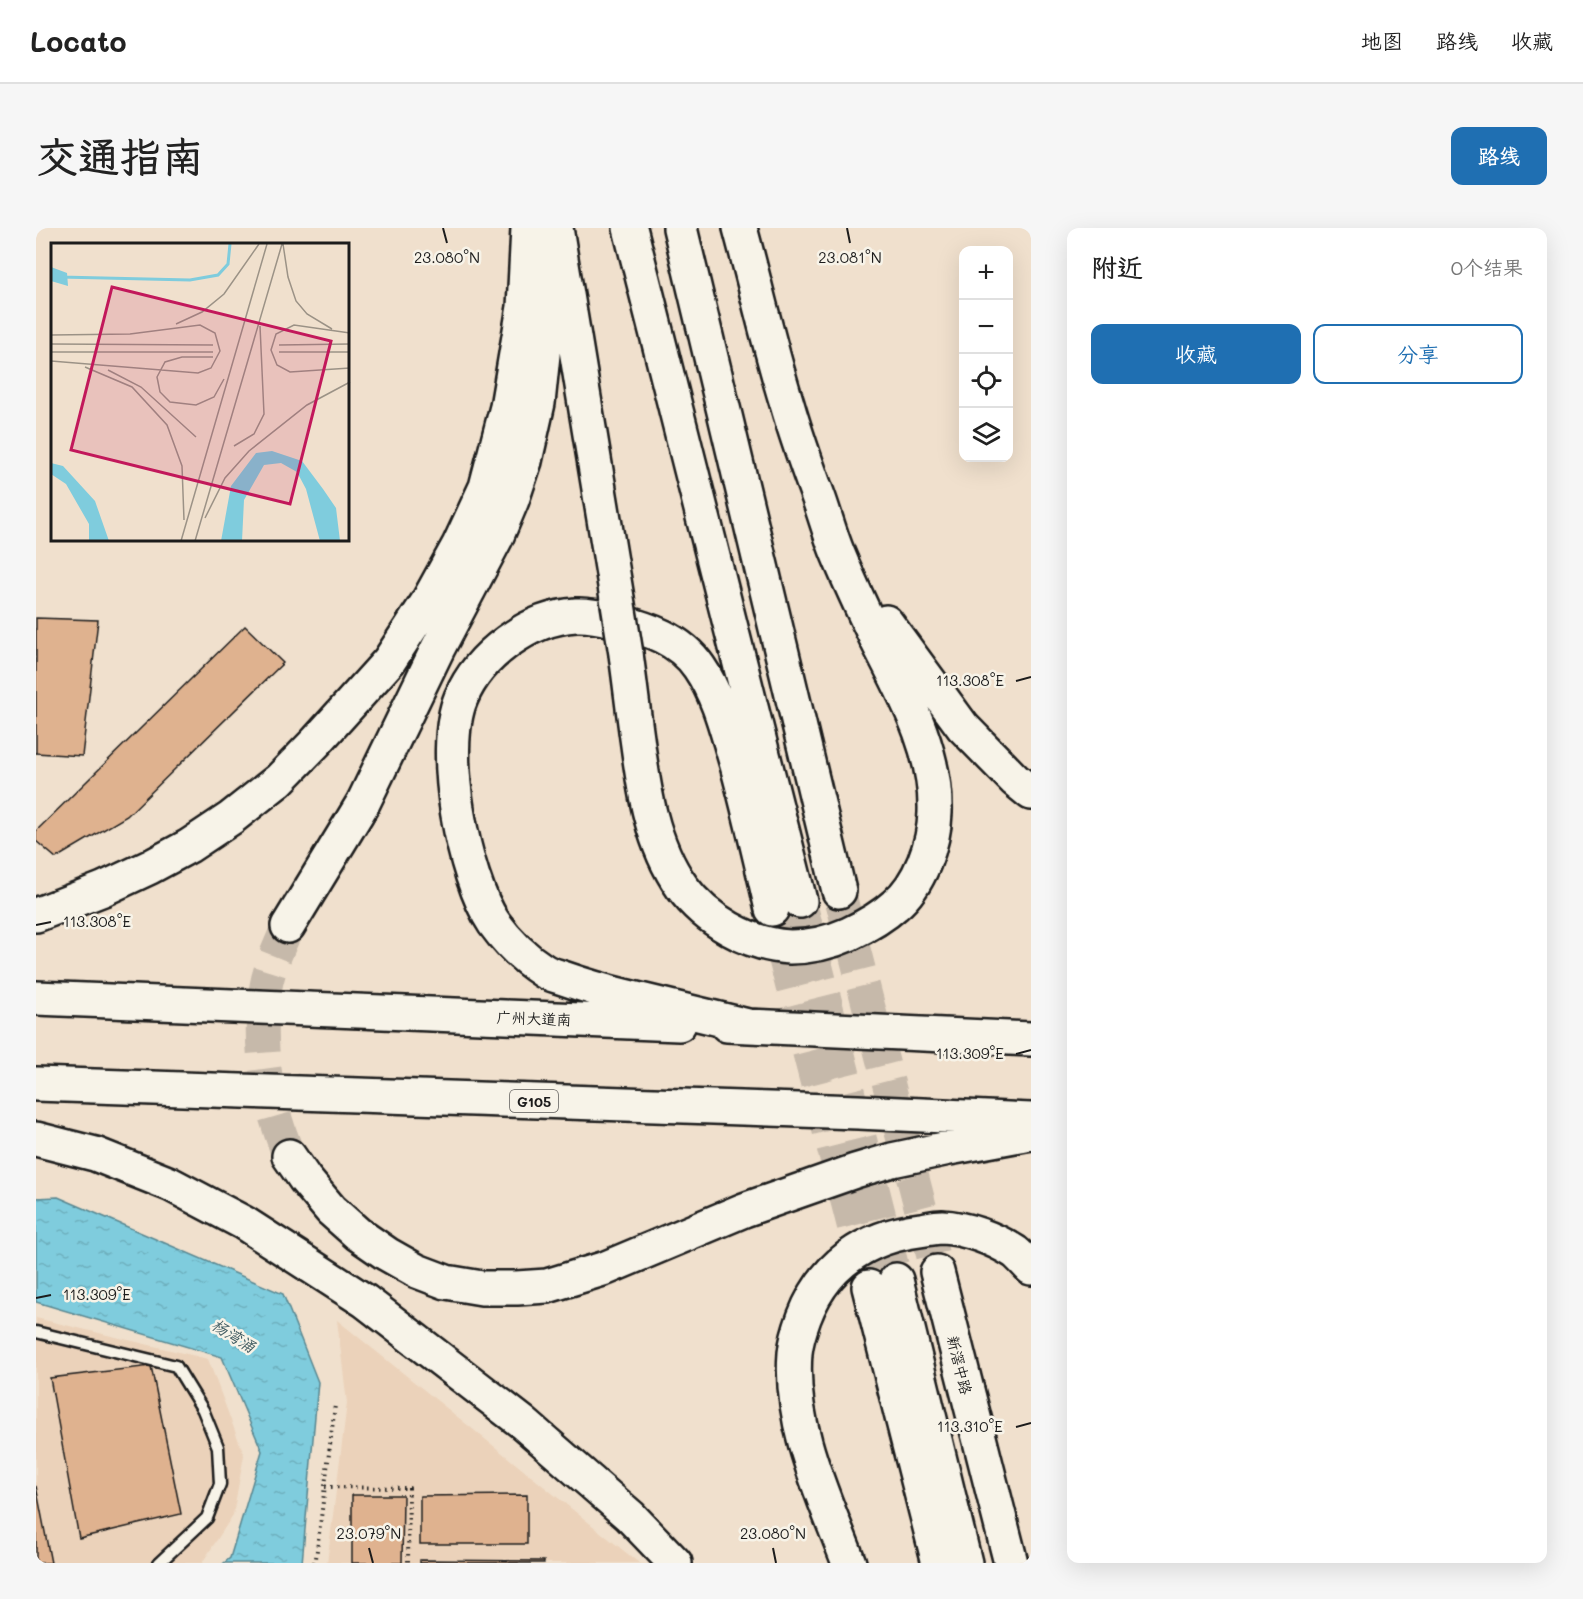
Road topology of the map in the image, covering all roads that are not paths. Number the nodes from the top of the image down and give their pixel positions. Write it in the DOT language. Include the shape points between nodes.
graph roads {
  1 [pos="528,228"];
  2 [pos="544,228"];
  3 [pos="556,228"];
  4 [pos="630,228"];
  5 [pos="680,228"];
  6 [pos="741,228"];
  7 [pos="813,483"];
  8 [pos="1031,793"];
  9 [pos="839,891"];
  10 [pos="36,915"];
  11 [pos="288,926"];
  12 [pos="36,998"];
  13 [pos="748,1026"];
  14 [pos="1031,1039"];
  15 [pos="36,1084"];
  16 [pos="1031,1120"];
  17 [pos="1031,1133"];
  18 [pos="36,1139"];
  19 [pos="290,1156"];
  20 [pos="1031,1268"];
  21 [pos="937,1272"];
  22 [pos="36,1332"];
  23 [pos="159,1563"];
  24 [pos="675,1563"];
  25 [pos="849,1563"];
  26 [pos="939,1563"];
  27 [pos="965,1563"];
  28 [pos="1011,1563"];
  1 -- 10 [label="highway" via="524,308 507,407 486,488 433,594 389,661 279,780 231,818 150,867"];
  2 -- 11 [label="highway" via="548,306 538,403 512,500 363,803"];
  3 -- 7 [label="highway, bridge" via="626,654 644,794 660,848 682,886 704,913 764,943 792,947 840,938 897,904 925,861 935,815 929,758 920,731 838,553"];
  4 -- 13 [label="highway" via="786,905 744,793 713,690 698,665 677,644 646,628 577,615 549,620 517,634 473,675 460,699 454,727 452,755 459,826 474,884 494,922 512,945 545,972 594,989"];
  5 -- 9 [label="highway"];
  6 -- 7 [label="highway" via="786,403"];
  7 -- 8 [label="highway" via="845,556 879,612 963,726"];
  12 -- 13 [label="highway, 广州大道南"];
  13 -- 14 [label="highway, 广州大道南"];
  15 -- 16 [label="highway, G105"];
  17 -- 19 [label="highway" via="891,1160 744,1210 585,1275 547,1286 517,1288 446,1282 387,1254 331,1210"];
  18 -- 24 [label="highway" via="94,1154 170,1184 244,1223 365,1300 522,1422 630,1516"];
  20 -- 25 [label="highway" via="1016,1253 993,1240 942,1227 894,1234 871,1243 846,1257 818,1289 795,1351 797,1404 813,1469"];
  21 -- 28 [label="highway, 新滘中路"];
  22 -- 23 [label="lane" via="176,1366 203,1410 218,1447 220,1484 207,1518"];
  26 -- 27 [label="highway" via="883,1283"];
}
